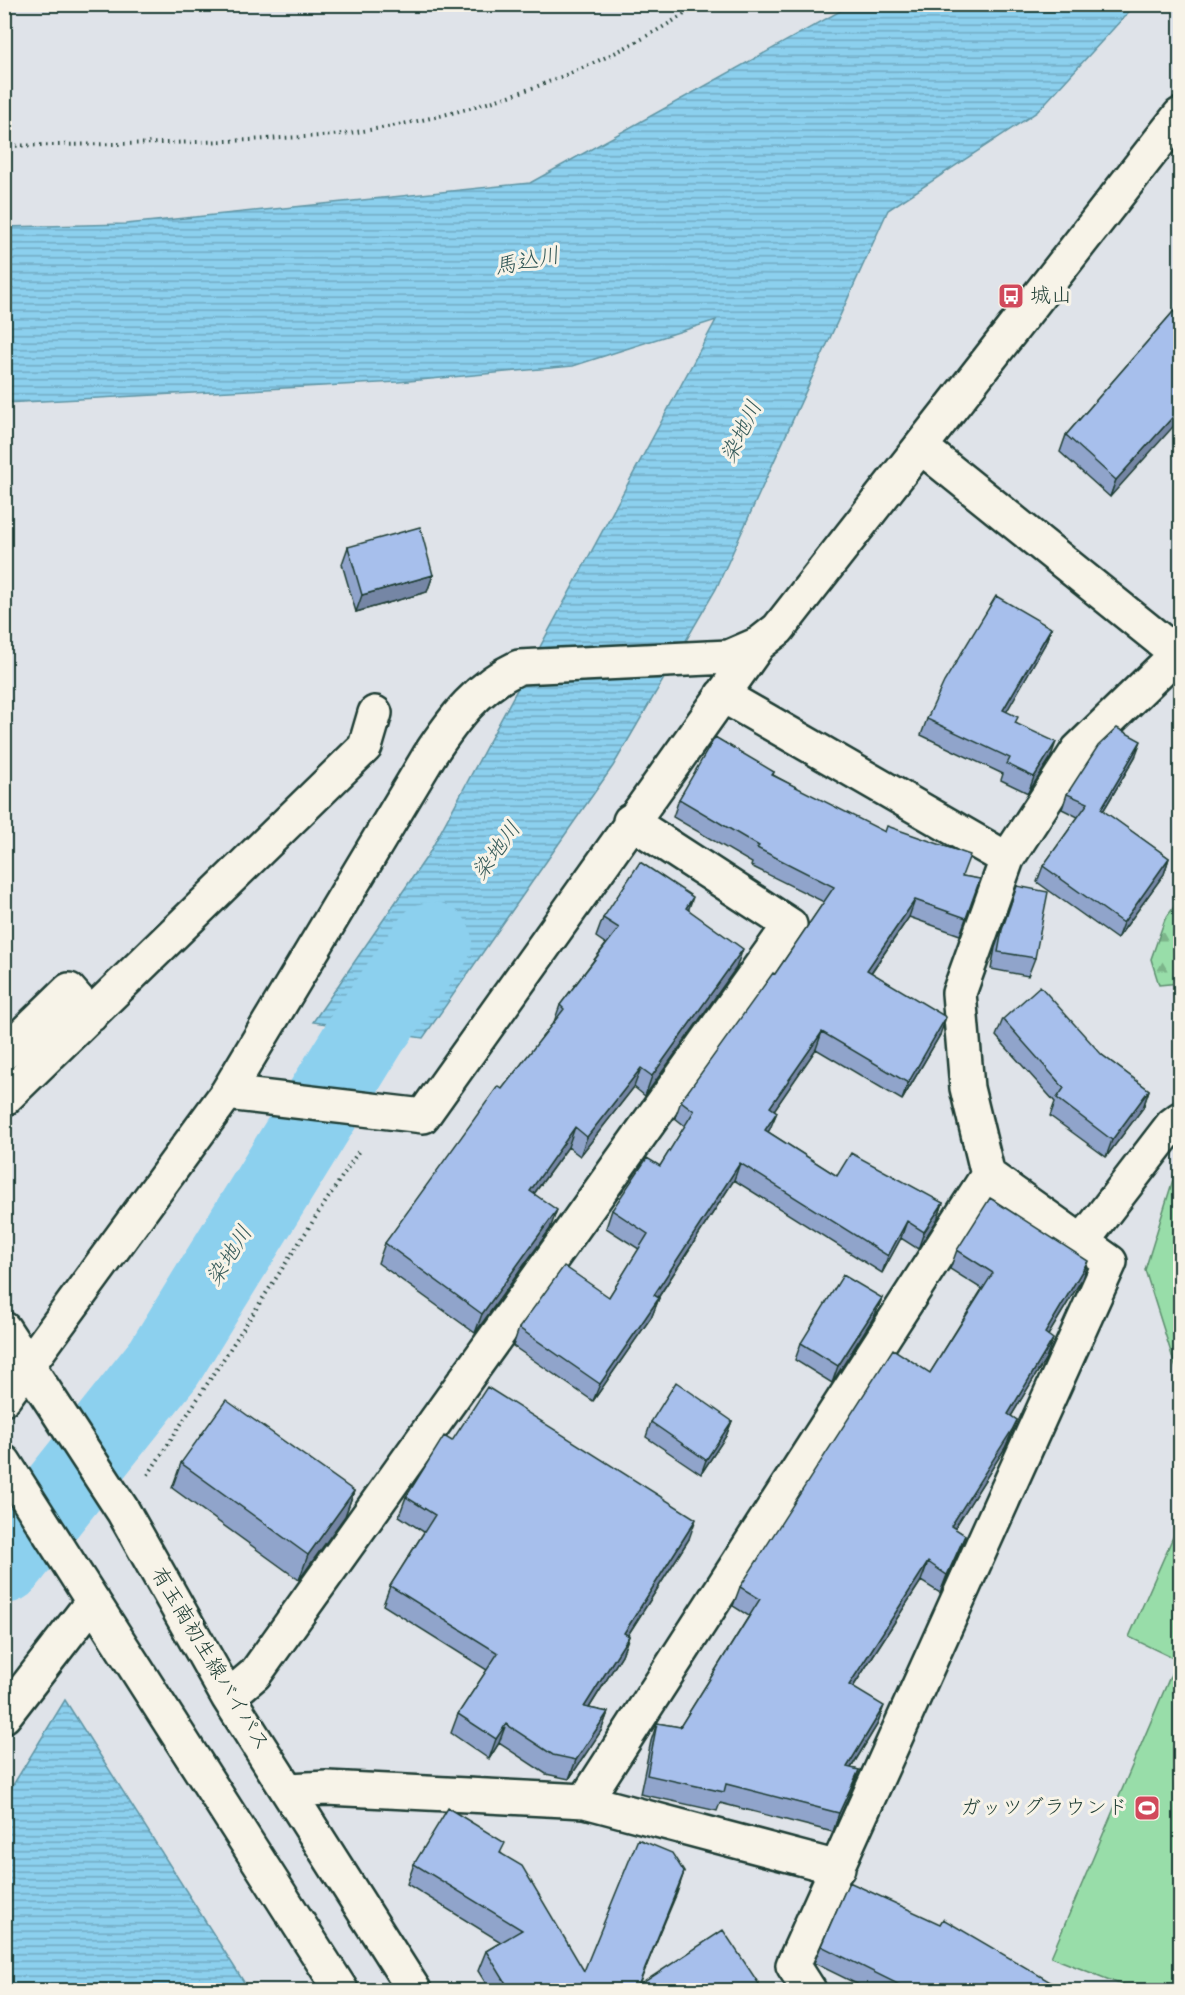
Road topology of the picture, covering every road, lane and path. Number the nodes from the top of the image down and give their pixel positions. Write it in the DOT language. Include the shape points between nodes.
graph roads {
  1 [pos="699,4"];
  2 [pos="1180,115"];
  3 [pos="4,146"];
  4 [pos="921,447"];
  5 [pos="759,644"];
  6 [pos="1179,655"];
  7 [pos="722,695"];
  8 [pos="375,713"];
  9 [pos="630,821"];
  10 [pos="1007,859"];
  11 [pos="91,1015"];
  12 [pos="4,1053"];
  13 [pos="227,1093"];
  14 [pos="4,1100"];
  15 [pos="385,1111"];
  16 [pos="1180,1119"];
  17 [pos="988,1175"];
  18 [pos="1082,1242"];
  19 [pos="4,1329"];
  20 [pos="28,1365"];
  21 [pos="4,1398"];
  22 [pos="4,1462"];
  23 [pos="142,1484"];
  24 [pos="93,1601"];
  25 [pos="228,1697"];
  26 [pos="4,1716"];
  27 [pos="289,1790"];
  28 [pos="585,1801"];
  29 [pos="838,1868"];
  30 [pos="341,1990"];
  31 [pos="414,1990"];
  32 [pos="809,1990"];
  1 -- 3 [label="path" via="616,52 537,87 470,110 417,122 347,134 205,142"];
  2 -- 4 [label="street"];
  4 -- 5 [label="street" via="778,629"];
  4 -- 6 [label="street"];
  5 -- 7 [label="street"];
  5 -- 13 [label="street" via="729,657 519,667 495,678 449,725"];
  6 -- 10 [label="street" via="1078,750"];
  7 -- 9 [label="street"];
  7 -- 10 [label="street"];
  8 -- 11 [label="street" via="365,747"];
  9 -- 15 [label="street" via="423,1116"];
  9 -- 25 [label="street" via="790,925 255,1674"];
  10 -- 17 [label="street" via="959,993 967,1088"];
  11 -- 12 [label="street" via="69,990"];
  11 -- 14 [label="street"];
  13 -- 15 [label="street"];
  13 -- 20 [label="street"];
  15 -- 23 [label="path"];
  16 -- 18 [label="street"];
  17 -- 18 [label="street"];
  17 -- 28 [label="street"];
  18 -- 29 [label="street" via="1110,1262"];
  19 -- 20 [label="street, 有玉南初生線バイパス"];
  20 -- 21 [label="street"];
  20 -- 25 [label="street, 有玉南初生線バイパス" via="123,1511"];
  22 -- 24 [label="street"];
  24 -- 26 [label="street"];
  24 -- 30 [label="street"];
  25 -- 27 [label="street, 有玉南初生線バイパス"];
  27 -- 28 [label="street" via="327,1788"];
  27 -- 31 [label="street, 有玉南初生線バイパス"];
  28 -- 29 [label="street"];
  29 -- 32 [label="street" via="793,1965"];
}
